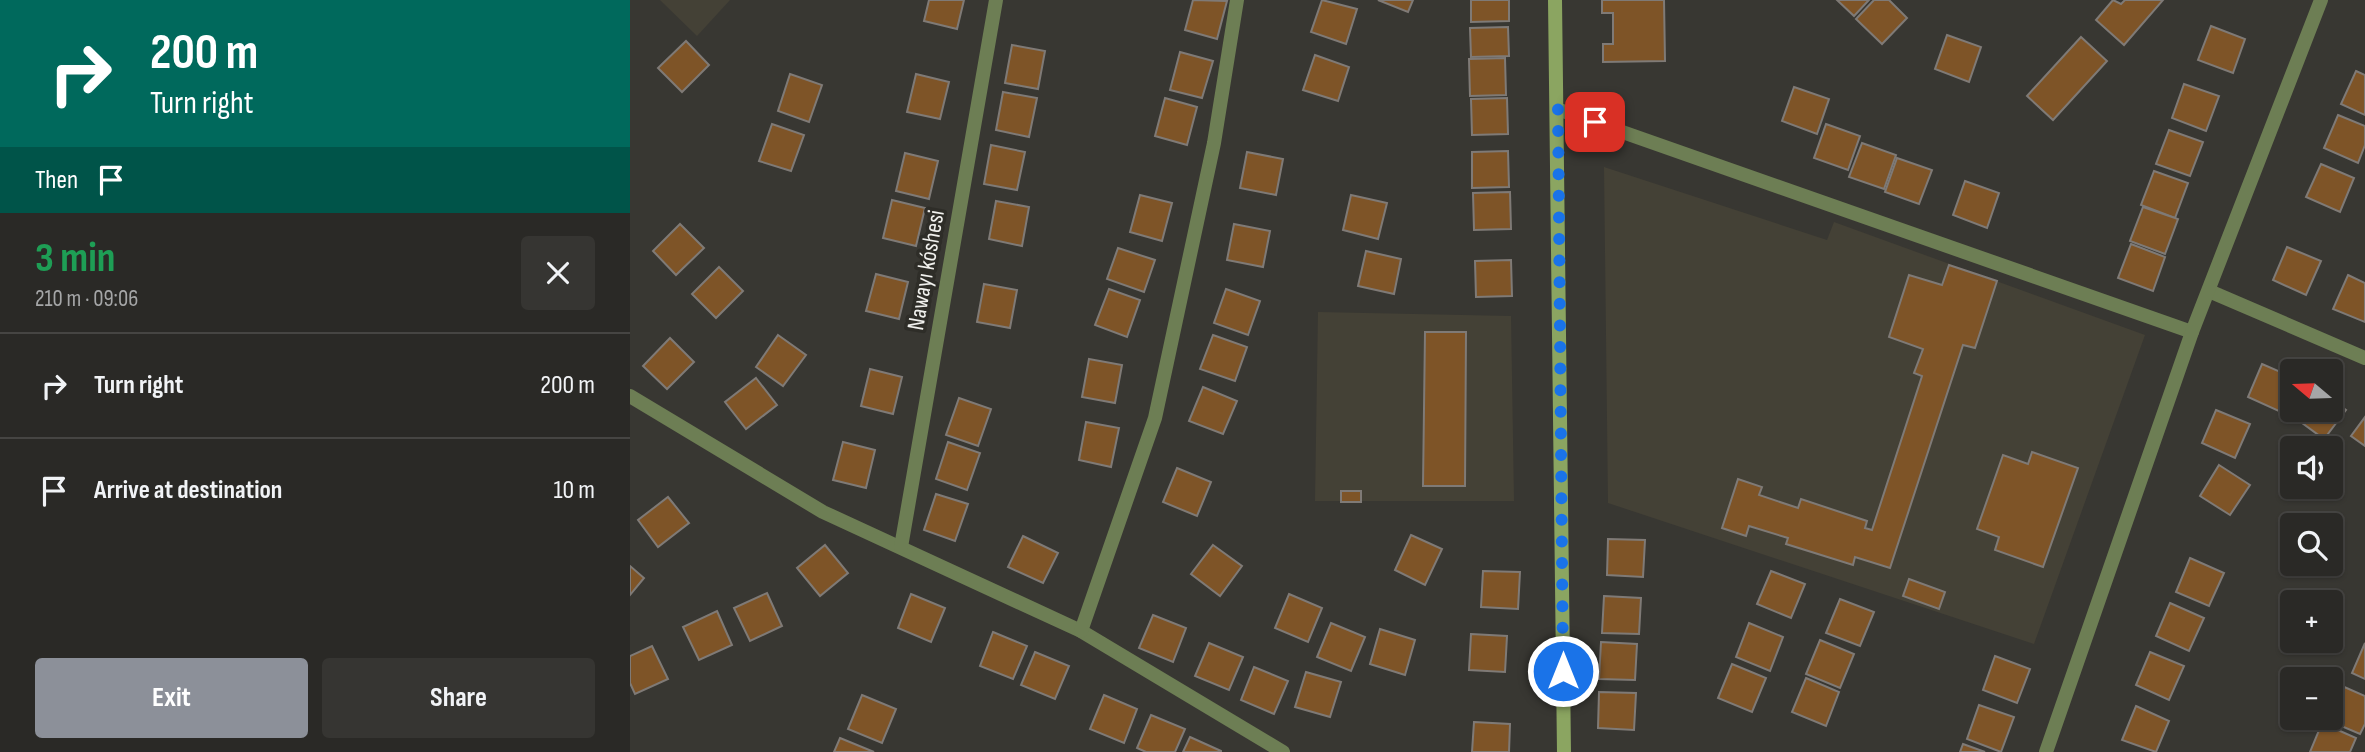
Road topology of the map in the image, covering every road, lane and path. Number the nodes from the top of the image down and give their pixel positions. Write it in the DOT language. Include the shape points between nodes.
graph roads {
  1 [pos="996,0"];
  2 [pos="1237,0"];
  3 [pos="1555,0"];
  4 [pos="2321,0"];
  5 [pos="1558,109"];
  6 [pos="2209,291"];
  7 [pos="2192,332"];
  8 [pos="2365,358"];
  9 [pos="630,396"];
  10 [pos="901,547"];
  11 [pos="1081,631"];
  12 [pos="1283,752"];
  13 [pos="1564,752"];
  14 [pos="2046,752"];
  1 -- 10 [label="street, Nawayı kóshesi"];
  2 -- 11 [label="street" via="1214,143 1155,418"];
  3 -- 5 [label="main road"];
  4 -- 6 [label="street"];
  5 -- 7 [label="street"];
  5 -- 13 [label="main road"];
  6 -- 7 [label="street"];
  6 -- 8 [label="street"];
  7 -- 14 [label="street"];
  9 -- 10 [label="street" via="823,512"];
  10 -- 11 [label="street"];
  11 -- 12 [label="street"];
}
